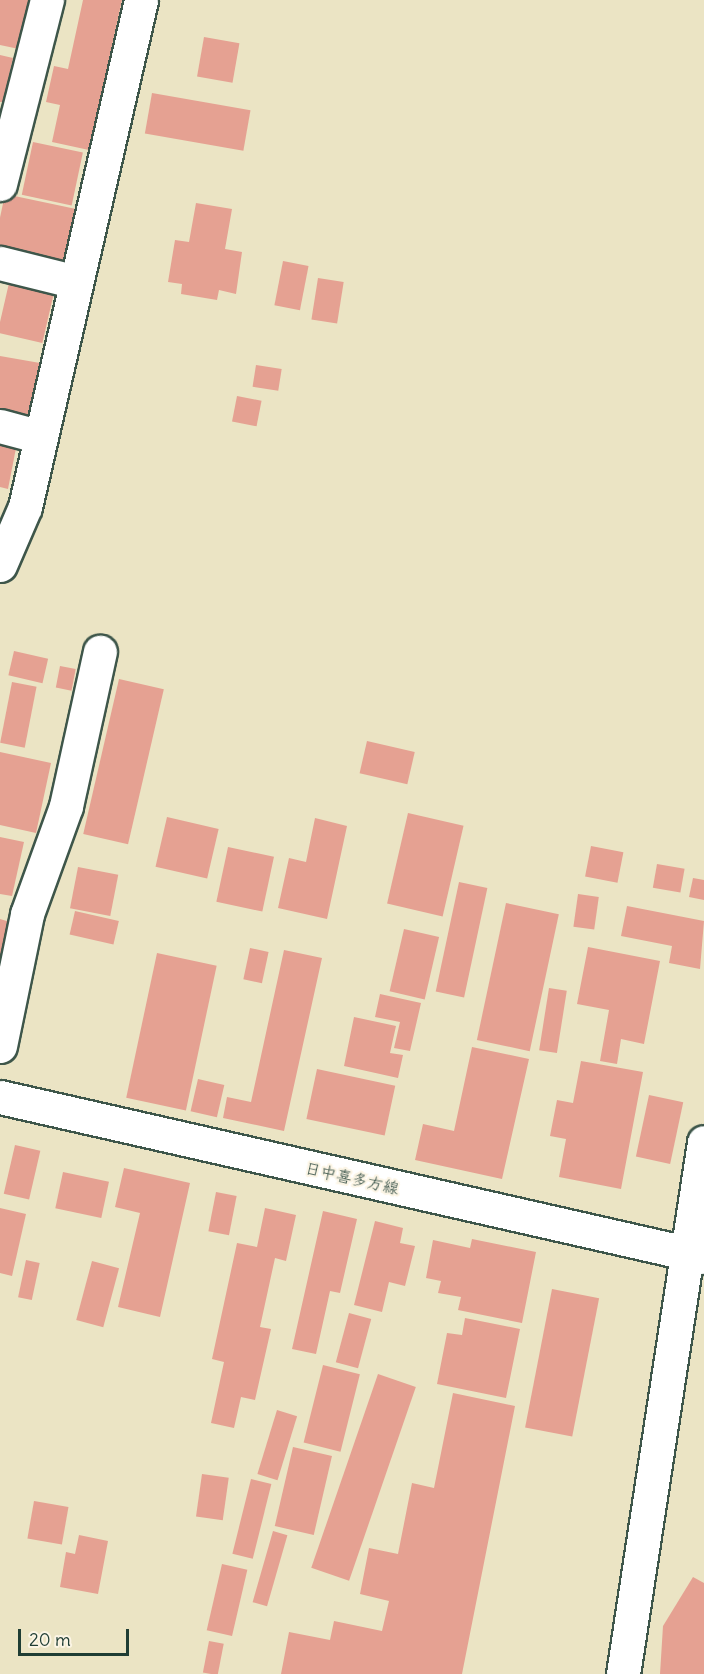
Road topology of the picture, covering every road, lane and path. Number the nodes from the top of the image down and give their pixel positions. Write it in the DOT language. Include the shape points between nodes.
graph roads {
  1 [pos="47,0"];
  2 [pos="141,0"];
  3 [pos="0,184"];
  4 [pos="0,263"];
  5 [pos="76,282"];
  6 [pos="0,426"];
  7 [pos="41,437"];
  8 [pos="0,565"];
  9 [pos="100,652"];
  10 [pos="0,1046"];
  11 [pos="0,1098"];
  12 [pos="704,1142"];
  13 [pos="694,1255"];
  14 [pos="623,1674"];
  1 -- 3 [label="street"];
  2 -- 5 [label="street"];
  4 -- 5 [label="street"];
  5 -- 7 [label="street"];
  6 -- 7 [label="street"];
  7 -- 8 [label="street" via="25,507"];
  9 -- 10 [label="street" via="66,806 27,914"];
  11 -- 13 [label="street, 日中喜多方線"];
  12 -- 13 [label="street"];
  13 -- 14 [label="street"];
}
